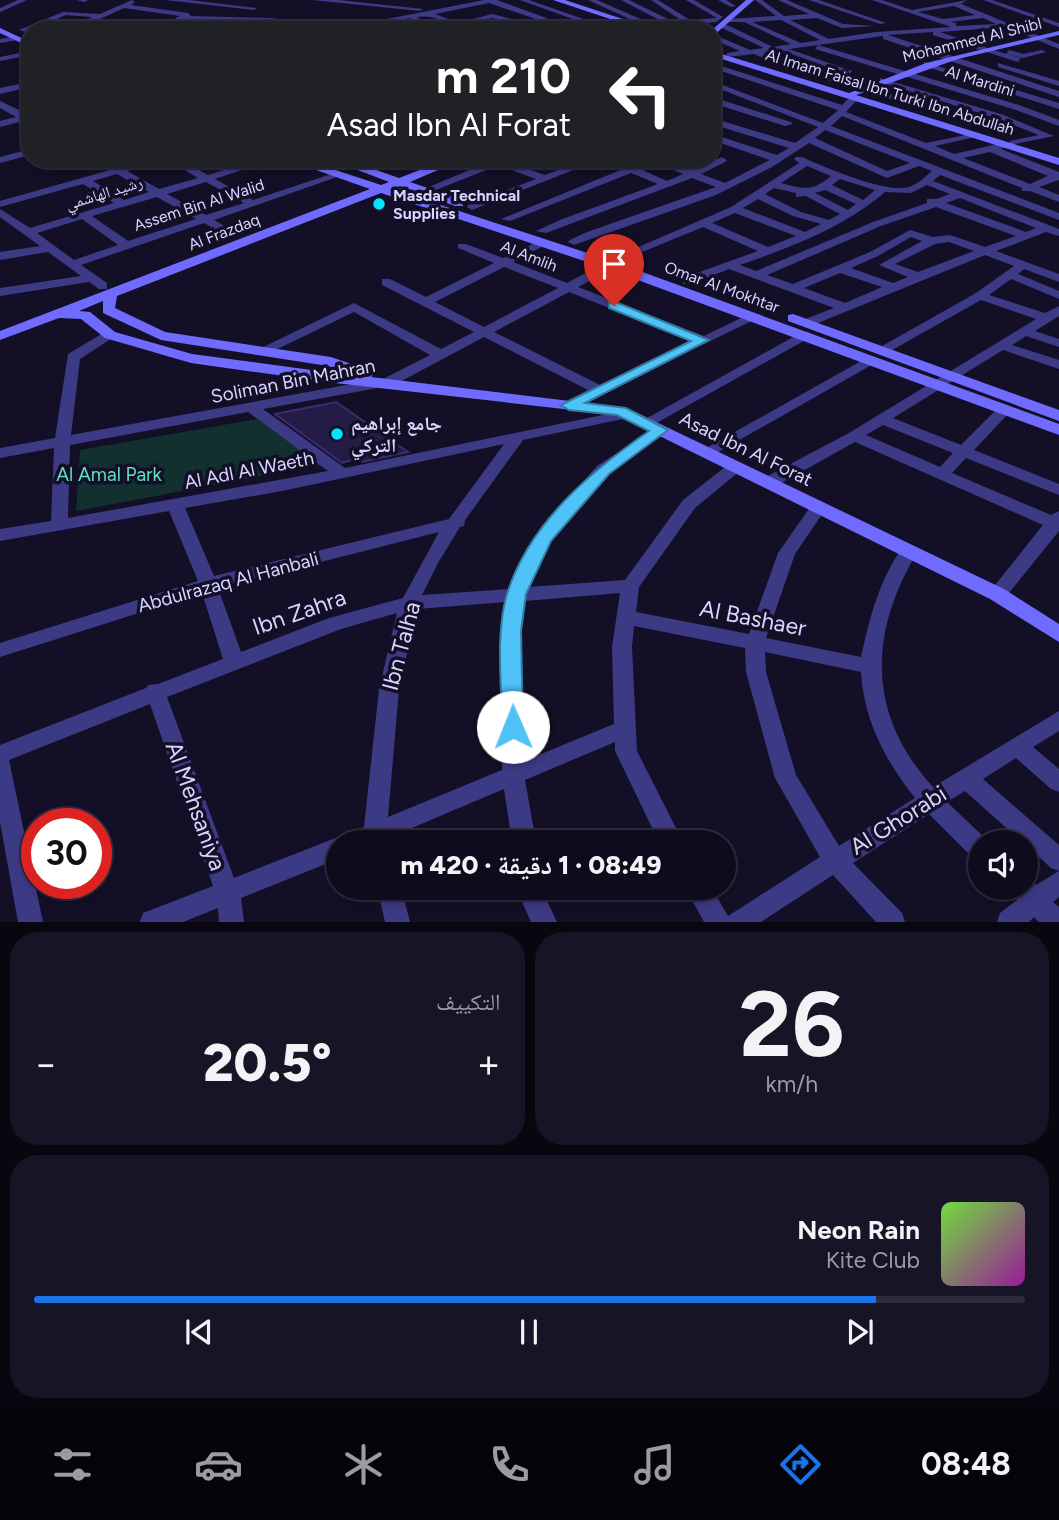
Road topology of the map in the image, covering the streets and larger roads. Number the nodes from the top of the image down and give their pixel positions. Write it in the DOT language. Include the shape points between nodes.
graph roads {
  1 [pos="24,0"];
  2 [pos="79,0"];
  3 [pos="85,0"];
  4 [pos="138,0"];
  5 [pos="168,0"];
  6 [pos="315,0"];
  7 [pos="324,0"];
  8 [pos="382,0"];
  9 [pos="418,0"];
  10 [pos="452,0"];
  11 [pos="523,0"];
  12 [pos="547,0"];
  13 [pos="557,0"];
  14 [pos="591,0"];
  15 [pos="624,0"];
  16 [pos="654,0"];
  17 [pos="689,0"];
  18 [pos="721,0"];
  19 [pos="750,0"];
  20 [pos="758,0"];
  21 [pos="781,0"];
  22 [pos="812,0"];
  23 [pos="842,0"];
  24 [pos="875,0"];
  25 [pos="909,0"];
  26 [pos="964,0"];
  27 [pos="986,0"];
  28 [pos="184,1"];
  29 [pos="491,1"];
  30 [pos="230,3"];
  31 [pos="347,3"];
  32 [pos="472,4"];
  33 [pos="955,4"];
  34 [pos="375,5"];
  35 [pos="698,5"];
  36 [pos="738,5"];
  37 [pos="125,6"];
  38 [pos="255,7"];
  39 [pos="394,7"];
  40 [pos="935,7"];
  41 [pos="309,8"];
  42 [pos="668,8"];
  43 [pos="0,9"];
  44 [pos="334,10"];
  45 [pos="112,11"];
  46 [pos="296,11"];
  47 [pos="910,11"];
  48 [pos="443,12"];
  49 [pos="1024,12"];
  50 [pos="191,15"];
  51 [pos="888,15"];
  52 [pos="100,16"];
  53 [pos="179,16"];
  54 [pos="411,16"];
  55 [pos="820,16"];
  56 [pos="326,17"];
  57 [pos="362,17"];
  58 [pos="985,17"];
  59 [pos="204,18"];
  60 [pos="785,18"];
  61 [pos="236,19"];
  62 [pos="260,19"];
  63 [pos="348,19"];
  64 [pos="476,19"];
  65 [pos="767,19"];
  66 [pos="270,20"];
  67 [pos="280,20"];
  68 [pos="941,20"];
  69 [pos="0,21"];
  70 [pos="49,21"];
  71 [pos="89,21"];
  72 [pos="164,21"];
  73 [pos="288,21"];
  74 [pos="307,21"];
  75 [pos="358,21"];
  76 [pos="387,21"];
  77 [pos="418,21"];
  78 [pos="425,21"];
  79 [pos="458,21"];
  80 [pos="482,21"];
  81 [pos="510,21"];
  82 [pos="550,21"];
  83 [pos="592,21"];
  84 [pos="598,21"];
  85 [pos="624,21"];
  86 [pos="633,21"];
  87 [pos="667,21"];
  88 [pos="686,21"];
  89 [pos="721,21"];
  90 [pos="745,21"];
  91 [pos="887,25"];
  92 [pos="1059,25"];
  93 [pos="1009,27"];
  94 [pos="962,29"];
  95 [pos="0,30"];
  96 [pos="21,30"];
  97 [pos="946,30"];
  98 [pos="931,31"];
  99 [pos="903,32"];
  100 [pos="1059,33"];
  101 [pos="876,34"];
  102 [pos="1046,35"];
  103 [pos="1035,37"];
  104 [pos="15,38"];
  105 [pos="721,39"];
  106 [pos="1059,40"];
  107 [pos="0,41"];
  108 [pos="21,41"];
  109 [pos="1013,42"];
  110 [pos="807,46"];
  111 [pos="998,46"];
  112 [pos="831,47"];
  113 [pos="1059,47"];
  114 [pos="982,49"];
  115 [pos="778,50"];
  116 [pos="1042,52"];
  117 [pos="721,53"];
  118 [pos="752,53"];
  119 [pos="965,53"];
  120 [pos="730,54"];
  121 [pos="819,54"];
  122 [pos="21,55"];
  123 [pos="721,55"];
  124 [pos="949,57"];
  125 [pos="805,58"];
  126 [pos="0,59"];
  127 [pos="927,64"];
  128 [pos="1035,65"];
  129 [pos="1022,66"];
  130 [pos="721,68"];
  131 [pos="902,71"];
  132 [pos="1001,75"];
  133 [pos="884,80"];
  134 [pos="977,81"];
  135 [pos="21,86"];
  136 [pos="721,87"];
  137 [pos="955,88"];
  138 [pos="1055,90"];
  139 [pos="0,91"];
  140 [pos="858,93"];
  141 [pos="737,94"];
  142 [pos="721,99"];
  143 [pos="1038,100"];
  144 [pos="721,103"];
  145 [pos="1,104"];
  146 [pos="1059,106"];
  147 [pos="1016,107"];
  148 [pos="843,111"];
  149 [pos="21,114"];
  150 [pos="998,116"];
  151 [pos="804,118"];
  152 [pos="21,120"];
  153 [pos="978,122"];
  154 [pos="1059,123"];
  155 [pos="0,124"];
  156 [pos="721,124"];
  157 [pos="788,124"];
  158 [pos="825,126"];
  159 [pos="778,128"];
  160 [pos="968,131"];
  161 [pos="1054,135"];
  162 [pos="809,136"];
  163 [pos="762,138"];
  164 [pos="721,140"];
  165 [pos="1009,144"];
  166 [pos="929,145"];
  167 [pos="794,146"];
  168 [pos="745,148"];
  169 [pos="992,149"];
  170 [pos="21,154"];
  171 [pos="779,155"];
  172 [pos="1036,155"];
  173 [pos="953,157"];
  174 [pos="1059,159"];
  175 [pos="0,160"];
  176 [pos="1018,160"];
  177 [pos="806,163"];
  178 [pos="918,163"];
  179 [pos="733,164"];
  180 [pos="113,168"];
  181 [pos="128,168"];
  182 [pos="188,168"];
  183 [pos="240,168"];
  184 [pos="314,168"];
  185 [pos="361,168"];
  186 [pos="422,168"];
  187 [pos="433,168"];
  188 [pos="479,168"];
  189 [pos="518,168"];
  190 [pos="574,168"];
  191 [pos="674,168"];
  192 [pos="719,168"];
  193 [pos="629,169"];
  194 [pos="983,170"];
  195 [pos="118,171"];
  196 [pos="939,171"];
  197 [pos="838,175"];
  198 [pos="335,176"];
  199 [pos="691,176"];
  200 [pos="1058,176"];
  201 [pos="206,178"];
  202 [pos="543,178"];
  203 [pos="83,179"];
  204 [pos="395,181"];
  205 [pos="925,181"];
  206 [pos="775,184"];
  207 [pos="668,185"];
  208 [pos="825,186"];
  209 [pos="725,187"];
  210 [pos="883,188"];
  211 [pos="1030,188"];
  212 [pos="374,189"];
  213 [pos="607,190"];
  214 [pos="424,191"];
  215 [pos="910,191"];
  216 [pos="158,193"];
  217 [pos="807,193"];
  218 [pos="759,195"];
  219 [pos="959,195"];
  220 [pos="1002,196"];
  221 [pos="1059,199"];
  222 [pos="774,202"];
  223 [pos="935,203"];
  224 [pos="976,203"];
  225 [pos="0,204"];
  226 [pos="124,204"];
  227 [pos="253,204"];
  228 [pos="864,204"];
  229 [pos="472,208"];
  230 [pos="735,209"];
  231 [pos="848,214"];
  232 [pos="960,214"];
  233 [pos="83,216"];
  234 [pos="3,217"];
  235 [pos="1059,217"];
  236 [pos="506,219"];
  237 [pos="206,220"];
  238 [pos="701,222"];
  239 [pos="828,223"];
  240 [pos="224,230"];
  241 [pos="1053,231"];
  242 [pos="29,233"];
  243 [pos="804,235"];
  244 [pos="1027,236"];
  245 [pos="542,237"];
  246 [pos="932,241"];
  247 [pos="575,242"];
  248 [pos="126,245"];
  249 [pos="462,246"];
  250 [pos="51,248"];
  251 [pos="765,250"];
  252 [pos="986,251"];
  253 [pos="0,256"];
  254 [pos="615,262"];
  255 [pos="72,264"];
  256 [pos="506,264"];
  257 [pos="1024,264"];
  258 [pos="728,265"];
  259 [pos="841,269"];
  260 [pos="1008,274"];
  261 [pos="756,275"];
  262 [pos="918,276"];
  263 [pos="91,278"];
  264 [pos="1059,278"];
  265 [pos="687,281"];
  266 [pos="386,282"];
  267 [pos="892,287"];
  268 [pos="569,288"];
  269 [pos="795,288"];
  270 [pos="107,290"];
  271 [pos="0,292"];
  272 [pos="1059,295"];
  273 [pos="980,296"];
  274 [pos="426,302"];
  275 [pos="844,307"];
  276 [pos="1059,310"];
  277 [pos="56,314"];
  278 [pos="754,317"];
  279 [pos="1046,318"];
  280 [pos="0,323"];
  281 [pos="806,329"];
  282 [pos="1023,331"];
  283 [pos="486,332"];
  284 [pos="110,335"];
  285 [pos="0,336"];
  286 [pos="703,340"];
  287 [pos="1059,344"];
  288 [pos="1000,345"];
  289 [pos="260,352"];
  290 [pos="441,355"];
  291 [pos="876,355"];
  292 [pos="1059,365"];
  293 [pos="389,382"];
  294 [pos="944,382"];
  295 [pos="599,390"];
  296 [pos="569,405"];
  297 [pos="253,409"];
  298 [pos="1003,411"];
  299 [pos="627,414"];
  300 [pos="1059,416"];
  301 [pos="882,419"];
  302 [pos="653,426"];
  303 [pos="1059,430"];
  304 [pos="854,436"];
  305 [pos="517,438"];
  306 [pos="62,443"];
  307 [pos="707,452"];
  308 [pos="964,452"];
  309 [pos="0,453"];
  310 [pos="735,467"];
  311 [pos="341,473"];
  312 [pos="941,475"];
  313 [pos="768,483"];
  314 [pos="1059,490"];
  315 [pos="175,505"];
  316 [pos="819,507"];
  317 [pos="1058,521"];
  318 [pos="458,522"];
  319 [pos="60,525"];
  320 [pos="0,535"];
  321 [pos="909,551"];
  322 [pos="208,584"];
  323 [pos="630,586"];
  324 [pos="517,594"];
  325 [pos="997,594"];
  326 [pos="410,603"];
  327 [pos="626,617"];
  328 [pos="1059,634"];
  329 [pos="755,643"];
  330 [pos="0,650"];
  331 [pos="234,661"];
  332 [pos="870,666"];
  333 [pos="155,691"];
  334 [pos="1059,720"];
  335 [pos="624,729"];
  336 [pos="1018,747"];
  337 [pos="0,754"];
  338 [pos="0,763"];
  339 [pos="513,776"];
  340 [pos="966,778"];
  341 [pos="1059,782"];
  342 [pos="929,801"];
  343 [pos="378,830"];
  344 [pos="393,830"];
  345 [pos="522,830"];
  346 [pos="665,830"];
  347 [pos="968,838"];
  348 [pos="8,843"];
  349 [pos="326,853"];
  350 [pos="834,860"];
  351 [pos="1059,860"];
  352 [pos="1059,882"];
  353 [pos="1038,890"];
  354 [pos="228,893"];
  355 [pos="392,900"];
  356 [pos="534,900"];
  357 [pos="705,900"];
  358 [pos="1024,900"];
  359 [pos="1034,900"];
  360 [pos="31,922"];
  361 [pos="152,922"];
  362 [pos="232,922"];
  363 [pos="398,922"];
  364 [pos="545,922"];
  365 [pos="718,922"];
  366 [pos="738,922"];
  367 [pos="892,922"];
  368 [pos="1009,922"];
  369 [pos="1057,922"];
  1 -- 43 [label="street"];
  2 -- 3 [label="street"];
  4 -- 37 [label="street"];
  5 -- 28 [label="street"];
  6 -- 7 [label="street"];
  7 -- 31 [label="street"];
  8 -- 34 [label="street"];
  9 -- 39 [label="street"];
  10 -- 32 [label="street"];
  11 -- 83 [label="street"];
  12 -- 84 [label="street"];
  13 -- 85 [label="street"];
  14 -- 86 [label="street"];
  15 -- 87 [label="street"];
  16 -- 42 [label="street"];
  17 -- 35 [label="street"];
  18 -- 36 [label="street"];
  19 -- 36 [label="street"];
  20 -- 60 [label="street"];
  21 -- 55 [label="street"];
  22 -- 91 [label="street"];
  23 -- 51 [label="street"];
  24 -- 47 [label="street"];
  25 -- 40 [label="street"];
  26 -- 33 [label="street"];
  27 -- 49 [label="street"];
  28 -- 30 [label="street"];
  29 -- 32 [label="street"];
  29 -- 82 [label="street"];
  30 -- 38 [label="street"];
  30 -- 50 [label="street"];
  31 -- 34 [label="street"];
  31 -- 44 [label="street"];
  32 -- 48 [label="street"];
  33 -- 40 [label="street"];
  33 -- 58 [label="street"];
  34 -- 39 [label="street"];
  34 -- 57 [label="street"];
  35 -- 42 [label="street"];
  35 -- 89 [label="street"];
  36 -- 65 [label="street"];
  36 -- 89 [label="street"];
  37 -- 45 [label="street"];
  37 -- 53 [label="street"];
  38 -- 61 [label="street"];
  38 -- 62 [label="street" via="274,12"];
  39 -- 48 [label="street"];
  40 -- 47 [label="street"];
  41 -- 44 [label="street"];
  42 -- 88 [label="street"];
  44 -- 57 [label="street"];
  45 -- 52 [label="street"];
  45 -- 72 [label="street"];
  46 -- 67 [label="street"];
  47 -- 68 [label="street"];
  48 -- 54 [label="street"];
  48 -- 64 [label="street"];
  48 -- 78 [label="street"];
  48 -- 79 [label="street"];
  49 -- 58 [label="street"];
  49 -- 92 [label="street"];
  50 -- 53 [label="street"];
  50 -- 59 [label="street"];
  52 -- 70 [label="street" via="65,13"];
  52 -- 71 [label="street"];
  53 -- 59 [label="street"];
  53 -- 72 [label="street"];
  54 -- 76 [label="street"];
  54 -- 77 [label="street"];
  55 -- 60 [label="street"];
  55 -- 91 [label="street" via="852,27"];
  56 -- 74 [label="street"];
  57 -- 63 [label="street"];
  57 -- 75 [label="street"];
  58 -- 68 [label="street"];
  58 -- 93 [label="street"];
  59 -- 61 [label="street"];
  60 -- 65 [label="street"];
  60 -- 112 [label="street"];
  61 -- 62 [label="street"];
  62 -- 66 [label="street"];
  64 -- 80 [label="street"];
  64 -- 81 [label="street" via="492,16"];
  65 -- 90 [label="street"];
  66 -- 67 [label="street"];
  67 -- 73 [label="street"];
  68 -- 91 [label="street"];
  68 -- 94 [label="street"];
  69 -- 96 [label="street"];
  89 -- 90 [label="street"];
  89 -- 115 [label="street"];
  90 -- 110 [label="street, Al Mardini"];
  91 -- 99 [label="street"];
  92 -- 93 [label="street"];
  93 -- 94 [label="street"];
  93 -- 103 [label="street"];
  94 -- 97 [label="street"];
  95 -- 104 [label="street"];
  97 -- 98 [label="street"];
  97 -- 111 [label="street"];
  98 -- 99 [label="street"];
  98 -- 114 [label="street"];
  99 -- 101 [label="street"];
  99 -- 119 [label="street"];
  100 -- 102 [label="street, Mohammed Al Shibl"];
  101 -- 112 [label="street"];
  101 -- 124 [label="street"];
  102 -- 103 [label="street, Mohammed Al Shibl"];
  102 -- 106 [label="street"];
  103 -- 109 [label="street, Mohammed Al Shibl"];
  103 -- 113 [label="street"];
  104 -- 107 [label="street"];
  104 -- 108 [label="street"];
  105 -- 118 [label="street"];
  109 -- 111 [label="street, Mohammed Al Shibl"];
  109 -- 116 [label="street"];
  110 -- 112 [label="street, Al Mardini"];
  110 -- 115 [label="street"];
  111 -- 114 [label="street, Mohammed Al Shibl"];
  111 -- 116 [label="street" via="1023,56"];
  112 -- 121 [label="street"];
  112 -- 131 [label="street, Al Mardini"];
  114 -- 119 [label="street, Mohammed Al Shibl"];
  114 -- 129 [label="street"];
  115 -- 118 [label="street"];
  115 -- 125 [label="street"];
  116 -- 129 [label="street" via="1052,56"];
  117 -- 120 [label="street, Al Imam Faisal Ibn Turki Ibn Abdullah"];
  118 -- 120 [label="street"];
  118 -- 140 [label="street"];
  119 -- 124 [label="street, Mohammed Al Shibl"];
  119 -- 129 [label="street"];
  120 -- 140 [label="street, Al Imam Faisal Ibn Turki Ibn Abdullah"];
  121 -- 125 [label="street"];
  121 -- 133 [label="street"];
  122 -- 126 [label="street"];
  123 -- 140 [label="street, Al Imam Faisal Ibn Turki Ibn Abdullah"];
  124 -- 127 [label="street, Mohammed Al Shibl"];
  124 -- 132 [label="street"];
  125 -- 133 [label="street"];
  127 -- 131 [label="street, Mohammed Al Shibl"];
  127 -- 134 [label="street"];
  128 -- 129 [label="street"];
  129 -- 132 [label="street"];
  129 -- 138 [label="street"];
  130 -- 148 [label="street"];
  131 -- 133 [label="street, Mohammed Al Shibl"];
  131 -- 137 [label="street, Al Mardini"];
  132 -- 134 [label="street"];
  132 -- 138 [label="street"];
  133 -- 140 [label="street, Mohammed Al Shibl"];
  133 -- 150 [label="street"];
  134 -- 137 [label="street"];
  134 -- 143 [label="street"];
  135 -- 139 [label="street"];
  136 -- 141 [label="street"];
  137 -- 147 [label="street, Al Mardini"];
  138 -- 143 [label="street"];
  140 -- 148 [label="street"];
  140 -- 153 [label="street"];
  140 -- 160 [label="street, Al Imam Faisal Ibn Turki Ibn Abdullah"];
  141 -- 142 [label="street"];
  141 -- 151 [label="street"];
  143 -- 146 [label="street"];
  143 -- 147 [label="street"];
  144 -- 157 [label="street"];
  145 -- 149 [label="street"];
  147 -- 150 [label="street"];
  147 -- 154 [label="street, Al Mardini"];
  148 -- 158 [label="street"];
  148 -- 166 [label="street"];
  150 -- 153 [label="street"];
  150 -- 161 [label="street"];
  151 -- 157 [label="street"];
  151 -- 158 [label="street"];
  152 -- 155 [label="street"];
  153 -- 160 [label="street"];
  156 -- 163 [label="street"];
  157 -- 159 [label="street"];
  158 -- 162 [label="street"];
  158 -- 178 [label="street"];
  159 -- 162 [label="street"];
  159 -- 163 [label="street"];
  160 -- 165 [label="street, Al Imam Faisal Ibn Turki Ibn Abdullah"];
  160 -- 166 [label="street"];
  161 -- 165 [label="street"];
  162 -- 167 [label="street"];
  162 -- 178 [label="street" via="887,174"];
  163 -- 167 [label="street"];
  163 -- 168 [label="street"];
  164 -- 168 [label="street"];
  165 -- 169 [label="street"];
  165 -- 172 [label="street, Al Imam Faisal Ibn Turki Ibn Abdullah"];
  165 -- 174 [label="street, Al Imam Faisal Ibn Turki Ibn Abdullah"];
  166 -- 173 [label="street"];
  167 -- 171 [label="street"];
  168 -- 171 [label="street"];
  169 -- 173 [label="street"];
  169 -- 176 [label="street"];
  170 -- 175 [label="street"];
  171 -- 177 [label="street"];
  171 -- 179 [label="street"];
  172 -- 174 [label="street, Al Imam Faisal Ibn Turki Ibn Abdullah"];
  172 -- 176 [label="street"];
  173 -- 194 [label="street"];
  176 -- 194 [label="street"];
  176 -- 200 [label="street"];
  177 -- 197 [label="street"];
  177 -- 206 [label="street, Soliman Bin Mahran"];
  178 -- 196 [label="street"];
  179 -- 209 [label="street"];
  180 -- 195 [label="street"];
  181 -- 195 [label="street"];
  182 -- 201 [label="street"];
  183 -- 201 [label="street, رشيد الهاشمي"];
  184 -- 198 [label="street, Omar Al Mokhtar"];
  185 -- 204 [label="street, Omar Al Mokhtar"];
  186 -- 204 [label="street, Al Frazdaq"];
  187 -- 204 [label="street, Al Frazdaq"];
  188 -- 214 [label="street"];
  189 -- 202 [label="street"];
  190 -- 202 [label="street"];
  190 -- 213 [label="street"];
  191 -- 199 [label="street"];
  192 -- 199 [label="street"];
  193 -- 207 [label="street"];
  193 -- 213 [label="street"];
  194 -- 211 [label="street"];
  195 -- 203 [label="street"];
  195 -- 216 [label="street"];
  196 -- 205 [label="street"];
  196 -- 220 [label="street"];
  197 -- 208 [label="street"];
  197 -- 210 [label="street"];
  198 -- 212 [label="street, Omar Al Mokhtar"];
  198 -- 227 [label="street, Assem Bin Al Walid"];
  199 -- 207 [label="street"];
  199 -- 209 [label="street"];
  200 -- 211 [label="street"];
  201 -- 216 [label="street, رشيد الهاشمي"];
  201 -- 227 [label="street"];
  202 -- 229 [label="street"];
  203 -- 225 [label="street"];
  203 -- 226 [label="street"];
  204 -- 212 [label="street, Al Frazdaq"];
  204 -- 214 [label="street, Omar Al Mokhtar"];
  205 -- 215 [label="street"];
  205 -- 219 [label="street"];
  206 -- 217 [label="street"];
  206 -- 218 [label="street, Soliman Bin Mahran"];
  207 -- 213 [label="street"];
  208 -- 217 [label="street"];
  208 -- 228 [label="street"];
  209 -- 247 [label="street"];
  210 -- 215 [label="street"];
  210 -- 228 [label="street"];
  211 -- 220 [label="street"];
  211 -- 221 [label="street"];
  212 -- 245 [label="street, Omar Al Mokhtar"];
  212 -- 270 [label="street, Al Frazdaq"];
  213 -- 236 [label="street" via="534,205"];
  213 -- 245 [label="street"];
  214 -- 229 [label="street, Omar Al Mokhtar"];
  215 -- 223 [label="street"];
  216 -- 226 [label="street, رشيد الهاشمي"];
  216 -- 237 [label="street"];
  217 -- 222 [label="street"];
  217 -- 231 [label="street"];
  218 -- 222 [label="street"];
  218 -- 230 [label="street, Soliman Bin Mahran"];
  219 -- 223 [label="street"];
  219 -- 224 [label="street"];
  220 -- 224 [label="street"];
  220 -- 235 [label="street"];
  222 -- 239 [label="street"];
  223 -- 232 [label="street"];
  223 -- 261 [label="street"];
  224 -- 232 [label="street"];
  224 -- 241 [label="street"];
  226 -- 233 [label="street, رشيد الهاشمي"];
  227 -- 237 [label="street, Assem Bin Al Walid"];
  228 -- 231 [label="street"];
  229 -- 236 [label="street, Omar Al Mokhtar"];
  230 -- 238 [label="street, Soliman Bin Mahran"];
  230 -- 243 [label="street"];
  231 -- 239 [label="street"];
  232 -- 244 [label="street"];
  233 -- 242 [label="street, رشيد الهاشمي"];
  233 -- 248 [label="street"];
  234 -- 242 [label="street, Asad Ibn Al Forat"];
  236 -- 245 [label="street, Omar Al Mokhtar"];
  237 -- 240 [label="street"];
  237 -- 248 [label="street, Assem Bin Al Walid"];
  238 -- 251 [label="street"];
  238 -- 254 [label="street, Soliman Bin Mahran"];
  239 -- 243 [label="street"];
  241 -- 244 [label="street"];
  242 -- 250 [label="street, Asad Ibn Al Forat"];
  243 -- 251 [label="street"];
  244 -- 252 [label="street"];
  245 -- 247 [label="street, Omar Al Mokhtar"];
  245 -- 254 [label="street, Omar Al Mokhtar"];
  245 -- 256 [label="street"];
  246 -- 252 [label="street" via="950,238"];
  246 -- 259 [label="street" via="910,233"];
  246 -- 262 [label="street" via="885,265"];
  247 -- 254 [label="street, Omar Al Mokhtar"];
  248 -- 255 [label="street, Assem Bin Al Walid"];
  249 -- 256 [label="street, Al Amlih"];
  250 -- 253 [label="street"];
  250 -- 255 [label="street, Asad Ibn Al Forat"];
  251 -- 258 [label="street"];
  252 -- 257 [label="street"];
  252 -- 262 [label="street"];
  254 -- 265 [label="street, Omar Al Mokhtar"];
  254 -- 268 [label="street, Soliman Bin Mahran"];
  254 -- 278 [label="street, Omar Al Mokhtar"];
  255 -- 263 [label="street, Asad Ibn Al Forat"];
  256 -- 268 [label="street, Al Amlih"];
  256 -- 274 [label="street"];
  257 -- 260 [label="street"];
  257 -- 264 [label="street"];
  258 -- 261 [label="street"];
  258 -- 265 [label="street"];
  259 -- 267 [label="street"];
  259 -- 269 [label="street"];
  260 -- 272 [label="street"];
  260 -- 273 [label="street"];
  261 -- 269 [label="street"];
  262 -- 267 [label="street"];
  263 -- 270 [label="street, Asad Ibn Al Forat"];
  263 -- 271 [label="street"];
  265 -- 281 [label="street, Omar Al Mokhtar"];
  266 -- 274 [label="street"];
  267 -- 275 [label="street"];
  268 -- 283 [label="street, Soliman Bin Mahran"];
  268 -- 286 [label="street, Al Amlih"];
  269 -- 275 [label="street"];
  270 -- 277 [label="street, Al Frazdaq"];
  270 -- 280 [label="street, Al Frazdaq"];
  270 -- 289 [label="street, Asad Ibn Al Forat" via="108,310 161,336"];
  273 -- 279 [label="street"];
  273 -- 291 [label="street"];
  274 -- 283 [label="street"];
  275 -- 281 [label="street"];
  276 -- 279 [label="street"];
  277 -- 284 [label="street, Asad Ibn Al Forat" via="85,315"];
  277 -- 285 [label="street, Al Frazdaq"];
  278 -- 281 [label="street, Omar Al Mokhtar"];
  278 -- 286 [label="street"];
  279 -- 282 [label="street"];
  281 -- 291 [label="street, Omar Al Mokhtar"];
  281 -- 302 [label="street"];
  282 -- 287 [label="street"];
  282 -- 288 [label="street"];
  283 -- 290 [label="street, Soliman Bin Mahran"];
  283 -- 295 [label="street"];
  284 -- 293 [label="street, Asad Ibn Al Forat" via="191,358"];
  284 -- 306 [label="street" via="73,357"];
  286 -- 295 [label="street"];
  288 -- 292 [label="street"];
  288 -- 294 [label="street"];
  289 -- 290 [label="street" via="354,307"];
  289 -- 293 [label="street, Asad Ibn Al Forat" via="331,362"];
  290 -- 293 [label="street, Soliman Bin Mahran"];
  291 -- 294 [label="street, Omar Al Mokhtar"];
  291 -- 307 [label="street"];
  293 -- 296 [label="street, Asad Ibn Al Forat"];
  293 -- 297 [label="street, Soliman Bin Mahran"];
  294 -- 298 [label="street, Omar Al Mokhtar"];
  294 -- 300 [label="street, Omar Al Mokhtar"];
  294 -- 301 [label="street"];
  295 -- 296 [label="street"];
  296 -- 299 [label="street, Asad Ibn Al Forat"];
  297 -- 306 [label="street, Soliman Bin Mahran"];
  297 -- 311 [label="street"];
  298 -- 303 [label="street, Omar Al Mokhtar"];
  298 -- 308 [label="street"];
  299 -- 302 [label="street, Asad Ibn Al Forat"];
  299 -- 305 [label="street, Al Adl Al Waeth"];
  301 -- 304 [label="street"];
  301 -- 308 [label="street"];
  302 -- 307 [label="street, Asad Ibn Al Forat"];
  302 -- 324 [label="street" via="603,470 543,538"];
  304 -- 312 [label="street"];
  304 -- 313 [label="street"];
  305 -- 311 [label="street, Al Adl Al Waeth"];
  305 -- 318 [label="street, Ibn Talha"];
  306 -- 309 [label="street, Soliman Bin Mahran"];
  306 -- 319 [label="street"];
  307 -- 310 [label="street, Asad Ibn Al Forat"];
  308 -- 312 [label="street"];
  308 -- 314 [label="street"];
  310 -- 313 [label="street, Asad Ibn Al Forat"];
  310 -- 323 [label="street" via="689,504"];
  311 -- 315 [label="street, Al Adl Al Waeth"];
  312 -- 317 [label="street"];
  313 -- 316 [label="street, Asad Ibn Al Forat"];
  315 -- 319 [label="street, Al Adl Al Waeth"];
  315 -- 322 [label="street"];
  316 -- 321 [label="street, Asad Ibn Al Forat"];
  316 -- 329 [label="street" via="787,553"];
  317 -- 325 [label="street"];
  318 -- 322 [label="street, Abdulrazaq Al Hanbali"];
  318 -- 326 [label="street, Ibn Talha"];
  319 -- 320 [label="street, Al Adl Al Waeth"];
  321 -- 325 [label="street, Asad Ibn Al Forat"];
  321 -- 332 [label="street" via="895,570 882,607"];
  322 -- 330 [label="street, Abdulrazaq Al Hanbali"];
  322 -- 331 [label="street"];
  323 -- 324 [label="street, Ibn Zahra"];
  323 -- 327 [label="street"];
  324 -- 326 [label="street, Ibn Zahra"];
  324 -- 339 [label="street" via="511,631"];
  325 -- 328 [label="street, Asad Ibn Al Forat"];
  326 -- 331 [label="street, Ibn Zahra" via="336,623"];
  326 -- 343 [label="street, Ibn Talha" via="390,674"];
  327 -- 329 [label="street, Al Bashaer"];
  327 -- 335 [label="street"];
  329 -- 332 [label="street, Al Bashaer"];
  329 -- 350 [label="street" via="765,711 786,778"];
  331 -- 333 [label="street, Ibn Zahra"];
  332 -- 342 [label="street" via="892,751"];
  333 -- 337 [label="street, Ibn Zahra"];
  333 -- 354 [label="street, Al Mehsaniya"];
  334 -- 336 [label="street, Al Ghorabi"];
  335 -- 339 [label="street"];
  335 -- 346 [label="street" via="626,751"];
  336 -- 340 [label="street, Al Ghorabi"];
  336 -- 341 [label="street"];
  338 -- 348 [label="street"];
  339 -- 344 [label="street"];
  339 -- 345 [label="street"];
  340 -- 342 [label="street, Al Ghorabi"];
  340 -- 351 [label="street"];
  342 -- 347 [label="street"];
  342 -- 350 [label="street, Al Ghorabi"];
  348 -- 360 [label="street"];
  349 -- 354 [label="street"];
  350 -- 366 [label="street, Al Ghorabi"];
  350 -- 367 [label="street"];
  352 -- 353 [label="street"];
  354 -- 361 [label="street"];
  354 -- 362 [label="street, Al Mehsaniya"];
  355 -- 363 [label="street"];
  356 -- 364 [label="street"];
  357 -- 365 [label="street"];
  358 -- 368 [label="street"];
  359 -- 369 [label="street"];
}
